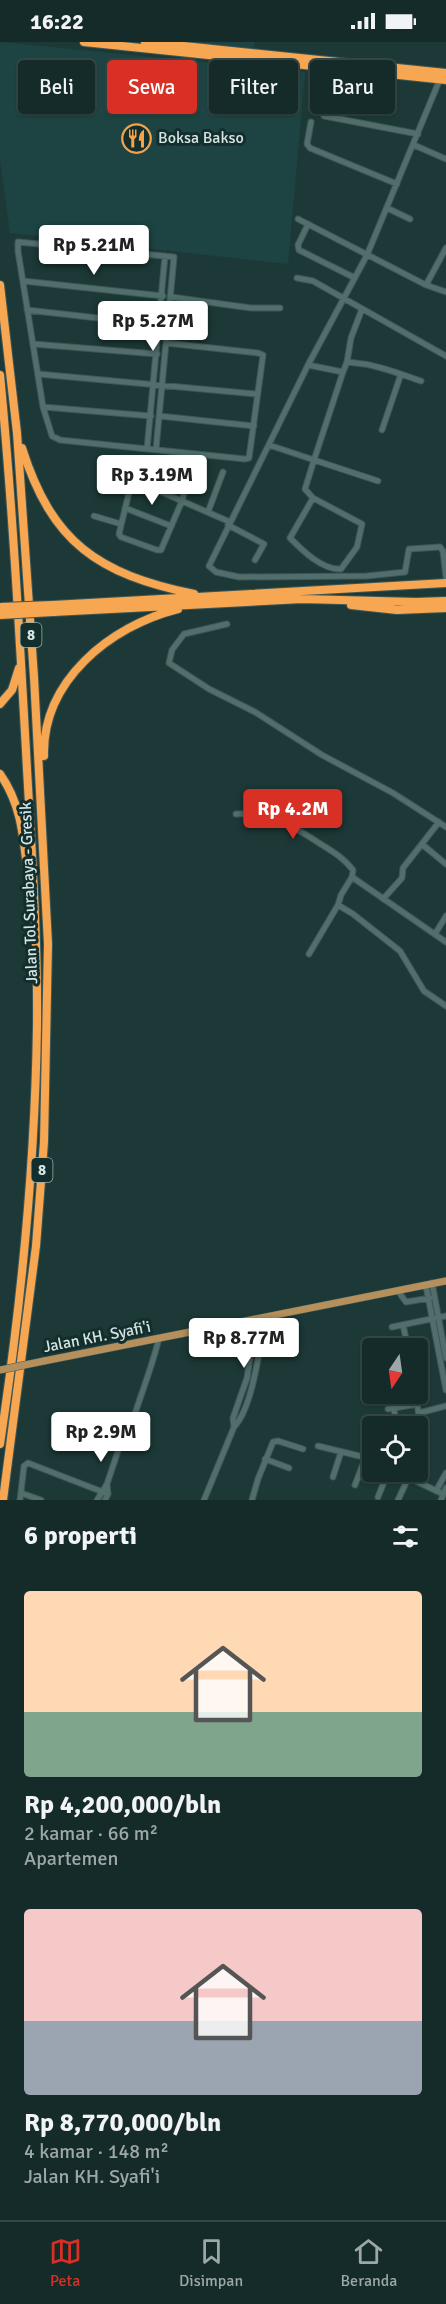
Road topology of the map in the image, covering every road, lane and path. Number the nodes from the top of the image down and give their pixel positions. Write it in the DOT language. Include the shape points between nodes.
graph roads {
  1 [pos="84,42"];
  2 [pos="145,42"];
  3 [pos="444,77"];
  4 [pos="324,116"];
  5 [pos="311,122"];
  6 [pos="418,134"];
  7 [pos="414,145"];
  8 [pos="446,159"];
  9 [pos="397,184"];
  10 [pos="387,208"];
  11 [pos="298,219"];
  12 [pos="410,219"];
  13 [pos="308,224"];
  14 [pos="446,248"];
  15 [pos="367,255"];
  16 [pos="165,256"];
  17 [pos="297,278"];
  18 [pos="355,278"];
  19 [pos="23,281"];
  20 [pos="0,285"];
  21 [pos="426,285"];
  22 [pos="446,292"];
  23 [pos="163,296"];
  24 [pos="171,297"];
  25 [pos="345,299"];
  26 [pos="280,308"];
  27 [pos="362,309"];
  28 [pos="27,310"];
  29 [pos="160,325"];
  30 [pos="166,343"];
  31 [pos="33,344"];
  32 [pos="157,354"];
  33 [pos="446,356"];
  34 [pos="347,362"];
  35 [pos="308,365"];
  36 [pos="344,372"];
  37 [pos="38,374"];
  38 [pos="401,374"];
  39 [pos="0,375"];
  40 [pos="421,381"];
  41 [pos="154,384"];
  42 [pos="162,385"];
  43 [pos="257,394"];
  44 [pos="43,407"];
  45 [pos="150,416"];
  46 [pos="159,416"];
  47 [pos="254,426"];
  48 [pos="382,430"];
  49 [pos="17,433"];
  50 [pos="269,444"];
  51 [pos="147,448"];
  52 [pos="156,449"];
  53 [pos="314,460"];
  54 [pos="171,466"];
  55 [pos="223,472"];
  56 [pos="378,481"];
  57 [pos="313,498"];
  58 [pos="182,501"];
  59 [pos="125,508"];
  60 [pos="208,512"];
  61 [pos="94,516"];
  62 [pos="229,523"];
  63 [pos="121,524"];
  64 [pos="171,526"];
  65 [pos="255,560"];
  66 [pos="446,578"];
  67 [pos="446,583"];
  68 [pos="205,597"];
  69 [pos="302,600"];
  70 [pos="446,601"];
  71 [pos="195,604"];
  72 [pos="446,608"];
  73 [pos="53,609"];
  74 [pos="0,610"];
  75 [pos="227,624"];
  76 [pos="21,659"];
  77 [pos="0,704"];
  78 [pos="0,774"];
  79 [pos="236,814"];
  80 [pos="439,822"];
  81 [pos="446,827"];
  82 [pos="43,837"];
  83 [pos="423,845"];
  84 [pos="446,864"];
  85 [pos="352,877"];
  86 [pos="383,899"];
  87 [pos="338,905"];
  88 [pos="446,916"];
  89 [pos="35,917"];
  90 [pos="435,934"];
  91 [pos="446,942"];
  92 [pos="309,954"];
  93 [pos="446,1006"];
  94 [pos="446,1281"];
  95 [pos="429,1285"];
  96 [pos="398,1292"];
  97 [pos="431,1298"];
  98 [pos="446,1316"];
  99 [pos="439,1317"];
  100 [pos="265,1318"];
  101 [pos="432,1319"];
  102 [pos="255,1320"];
  103 [pos="403,1325"];
  104 [pos="392,1327"];
  105 [pos="159,1338"];
  106 [pos="406,1338"];
  107 [pos="446,1358"];
  108 [pos="444,1366"];
  109 [pos="0,1370"];
  110 [pos="446,1390"];
  111 [pos="418,1404"];
  112 [pos="241,1406"];
  113 [pos="446,1406"];
  114 [pos="419,1413"];
  115 [pos="393,1416"];
  116 [pos="419,1416"];
  117 [pos="128,1437"];
  118 [pos="0,1444"];
  119 [pos="318,1446"];
  120 [pos="303,1449"];
  121 [pos="118,1451"];
  122 [pos="341,1452"];
  123 [pos="362,1456"];
  124 [pos="265,1460"];
  125 [pos="289,1468"];
  126 [pos="362,1472"];
  127 [pos="446,1473"];
  128 [pos="333,1477"];
  129 [pos="383,1482"];
  130 [pos="406,1482"];
  131 [pos="422,1482"];
  132 [pos="107,1484"];
  133 [pos="355,1485"];
  134 [pos="101,1491"];
  135 [pos="436,1491"];
  136 [pos="21,1492"];
  137 [pos="443,1494"];
  138 [pos="106,1497"];
  139 [pos="378,1497"];
  140 [pos="3,1500"];
  141 [pos="20,1500"];
  142 [pos="41,1500"];
  143 [pos="97,1500"];
  144 [pos="204,1500"];
  145 [pos="252,1500"];
  146 [pos="398,1500"];
  1 -- 3 [label="highway"];
  2 -- 3 [label="highway"];
  3 -- 6 [label="street"];
  4 -- 6 [label="street"];
  5 -- 9 [label="street" via="310,148"];
  6 -- 7 [label="street"];
  7 -- 8 [label="street"];
  7 -- 9 [label="street"];
  9 -- 10 [label="street"];
  10 -- 12 [label="street"];
  10 -- 15 [label="street"];
  11 -- 13 [label="street"];
  13 -- 15 [label="street"];
  13 -- 18 [label="street" via="299,249"];
  14 -- 21 [label="street"];
  15 -- 18 [label="street"];
  15 -- 21 [label="street"];
  16 -- 19 [label="street" via="21,241 18,251"];
  16 -- 23 [label="street"];
  16 -- 24 [label="street" via="174,257"];
  17 -- 25 [label="street" via="313,281"];
  18 -- 25 [label="street"];
  19 -- 23 [label="street"];
  19 -- 28 [label="street"];
  20 -- 49 [label="highway, Jalan Tol Surabaya - Gresik / 8"];
  21 -- 22 [label="street"];
  23 -- 29 [label="street"];
  24 -- 26 [label="street"];
  24 -- 30 [label="street"];
  25 -- 27 [label="street"];
  25 -- 35 [label="street"];
  27 -- 33 [label="street"];
  27 -- 34 [label="street"];
  28 -- 29 [label="street"];
  28 -- 31 [label="street"];
  29 -- 32 [label="street"];
  30 -- 42 [label="street"];
  30 -- 43 [label="street" via="261,353"];
  31 -- 32 [label="street"];
  31 -- 37 [label="street"];
  32 -- 41 [label="street"];
  34 -- 36 [label="street"];
  34 -- 38 [label="street" via="381,366"];
  35 -- 36 [label="street"];
  35 -- 50 [label="street"];
  36 -- 53 [label="street"];
  37 -- 41 [label="street"];
  37 -- 44 [label="street"];
  38 -- 40 [label="street"];
  38 -- 48 [label="street"];
  39 -- 76 [label="highway, Jalan Tol Surabaya - Gresik / 8"];
  41 -- 42 [label="street"];
  41 -- 45 [label="street"];
  42 -- 43 [label="street"];
  42 -- 46 [label="street"];
  43 -- 47 [label="street"];
  44 -- 45 [label="street"];
  44 -- 51 [label="street" via="56,438"];
  45 -- 51 [label="street"];
  46 -- 47 [label="street"];
  46 -- 52 [label="street"];
  47 -- 52 [label="street" via="250,456 245,459"];
  49 -- 68 [label="highway" via="42,500 66,534 84,551 134,579"];
  49 -- 82 [label="highway, Jalan Tol Surabaya - Gresik / 8"];
  50 -- 53 [label="street"];
  50 -- 62 [label="street"];
  51 -- 52 [label="street"];
  53 -- 56 [label="street"];
  53 -- 57 [label="street" via="305,489"];
  54 -- 58 [label="street" via="190,470"];
  55 -- 60 [label="street"];
  57 -- 57 [label="street" via="362,524 357,547 341,569 324,566 290,538"];
  58 -- 59 [label="street" via="132,480"];
  58 -- 60 [label="street"];
  58 -- 64 [label="street"];
  59 -- 63 [label="street"];
  59 -- 64 [label="street"];
  60 -- 62 [label="street"];
  61 -- 63 [label="street"];
  62 -- 65 [label="street" via="264,544"];
  62 -- 66 [label="street" via="209,566 225,575 401,573 406,571 409,549 440,547"];
  63 -- 64 [label="street" via="121,537 159,551"];
  67 -- 68 [label="highway"];
  68 -- 73 [label="highway"];
  69 -- 70 [label="highway"];
  69 -- 71 [label="highway"];
  69 -- 72 [label="highway" via="397,610"];
  71 -- 73 [label="highway"];
  71 -- 82 [label="highway" via="165,612 113,638 63,684 44,737"];
  73 -- 74 [label="highway, bridge"];
  75 -- 80 [label="street" via="184,634 172,650 169,663"];
  76 -- 77 [label="highway" via="12,690"];
  76 -- 89 [label="highway, Jalan Tol Surabaya - Gresik / 8"];
  78 -- 89 [label="highway" via="15,800 22,823"];
  79 -- 85 [label="street" via="271,817 295,827 344,860"];
  80 -- 81 [label="street"];
  80 -- 83 [label="street"];
  82 -- 140 [label="highway, Jalan Tol Surabaya - Gresik / 8" via="48,944 44,1142 36,1246"];
  83 -- 84 [label="street"];
  83 -- 86 [label="street"];
  85 -- 86 [label="street"];
  85 -- 87 [label="street"];
  86 -- 90 [label="street"];
  87 -- 92 [label="street"];
  87 -- 93 [label="street" via="400,951 419,985"];
  88 -- 90 [label="street"];
  89 -- 118 [label="highway, Jalan Tol Surabaya - Gresik / 8" via="33,1134 18,1309"];
  90 -- 91 [label="street"];
  94 -- 95 [label="main road, Jalan KH. Syafi'i"];
  95 -- 96 [label="main road, Jalan KH. Syafi'i"];
  95 -- 97 [label="street"];
  96 -- 97 [label="street" via="406,1302"];
  96 -- 100 [label="main road, Jalan KH. Syafi'i"];
  97 -- 99 [label="street"];
  97 -- 101 [label="street"];
  98 -- 99 [label="street"];
  99 -- 101 [label="street"];
  99 -- 107 [label="street"];
  100 -- 102 [label="main road, Jalan KH. Syafi'i"];
  100 -- 112 [label="street" via="254,1379"];
  101 -- 103 [label="street"];
  101 -- 108 [label="street"];
  102 -- 105 [label="main road, Jalan KH. Syafi'i"];
  102 -- 112 [label="street"];
  103 -- 104 [label="street"];
  103 -- 106 [label="street"];
  105 -- 109 [label="main road, Jalan KH. Syafi'i, bridge"];
  105 -- 117 [label="street"];
  108 -- 110 [label="street"];
  111 -- 114 [label="street"];
  111 -- 115 [label="street" via="391,1408"];
  112 -- 144 [label="street" via="239,1421"];
  113 -- 114 [label="street"];
  114 -- 116 [label="street"];
  119 -- 122 [label="street"];
  120 -- 124 [label="street" via="275,1442"];
  121 -- 132 [label="street"];
  122 -- 123 [label="street"];
  122 -- 128 [label="street"];
  124 -- 125 [label="street"];
  124 -- 145 [label="street"];
  126 -- 133 [label="street"];
  127 -- 135 [label="street"];
  129 -- 139 [label="street"];
  130 -- 146 [label="street"];
  131 -- 135 [label="street"];
  132 -- 134 [label="street"];
  132 -- 138 [label="street"];
  134 -- 136 [label="street" via="28,1463 24,1466"];
  134 -- 138 [label="street"];
  134 -- 143 [label="street"];
  135 -- 137 [label="street"];
  136 -- 141 [label="street"];
  136 -- 142 [label="street"];
}
